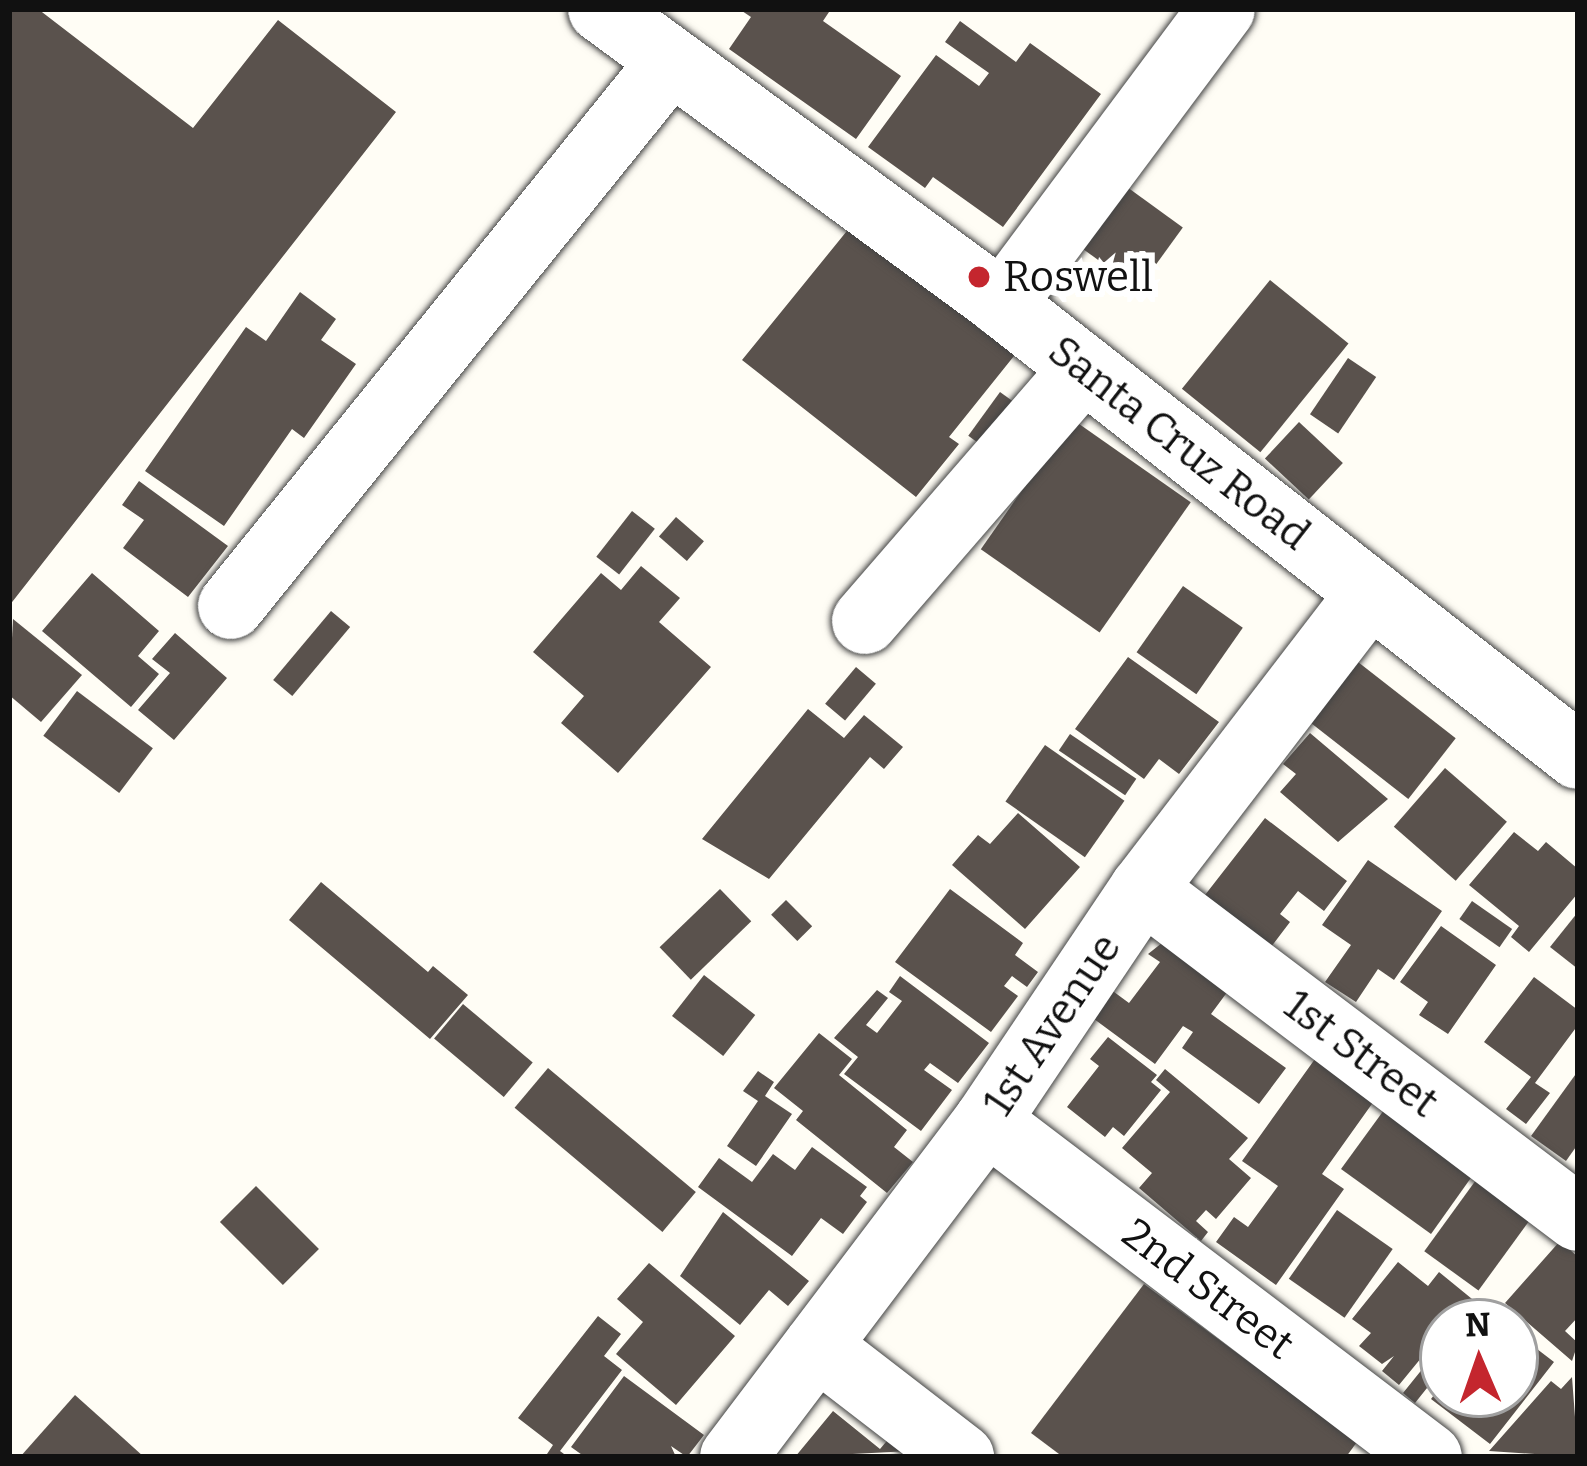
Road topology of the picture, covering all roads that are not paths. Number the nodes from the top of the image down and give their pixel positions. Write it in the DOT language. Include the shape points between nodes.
graph roads {
  1 [pos="602,9"];
  2 [pos="1222,9"];
  3 [pos="671,61"];
  4 [pos="1002,304"];
  5 [pos="1083,369"];
  6 [pos="1370,593"];
  7 [pos="231,606"];
  8 [pos="865,621"];
  9 [pos="1578,756"];
  10 [pos="1143,890"];
  11 [pos="986,1121"];
  12 [pos="1578,1218"];
  13 [pos="817,1346"];
  14 [pos="733,1457"];
  15 [pos="961,1457"];
  16 [pos="1429,1457"];
  1 -- 3 [label="street, Santa Cruz Road"];
  2 -- 4 [label="street"];
  3 -- 4 [label="street, Santa Cruz Road"];
  3 -- 7 [label="street"];
  4 -- 5 [label="street, Santa Cruz Road"];
  5 -- 6 [label="street, Santa Cruz Road"];
  5 -- 8 [label="street"];
  6 -- 9 [label="street, Santa Cruz Road"];
  6 -- 10 [label="street, 1st Avenue"];
  10 -- 11 [label="street, 1st Avenue"];
  10 -- 12 [label="street, 1st Street"];
  11 -- 13 [label="street, 1st Avenue"];
  11 -- 16 [label="street, 2nd Street"];
  13 -- 14 [label="street, 1st Avenue"];
  13 -- 15 [label="street"];
}
